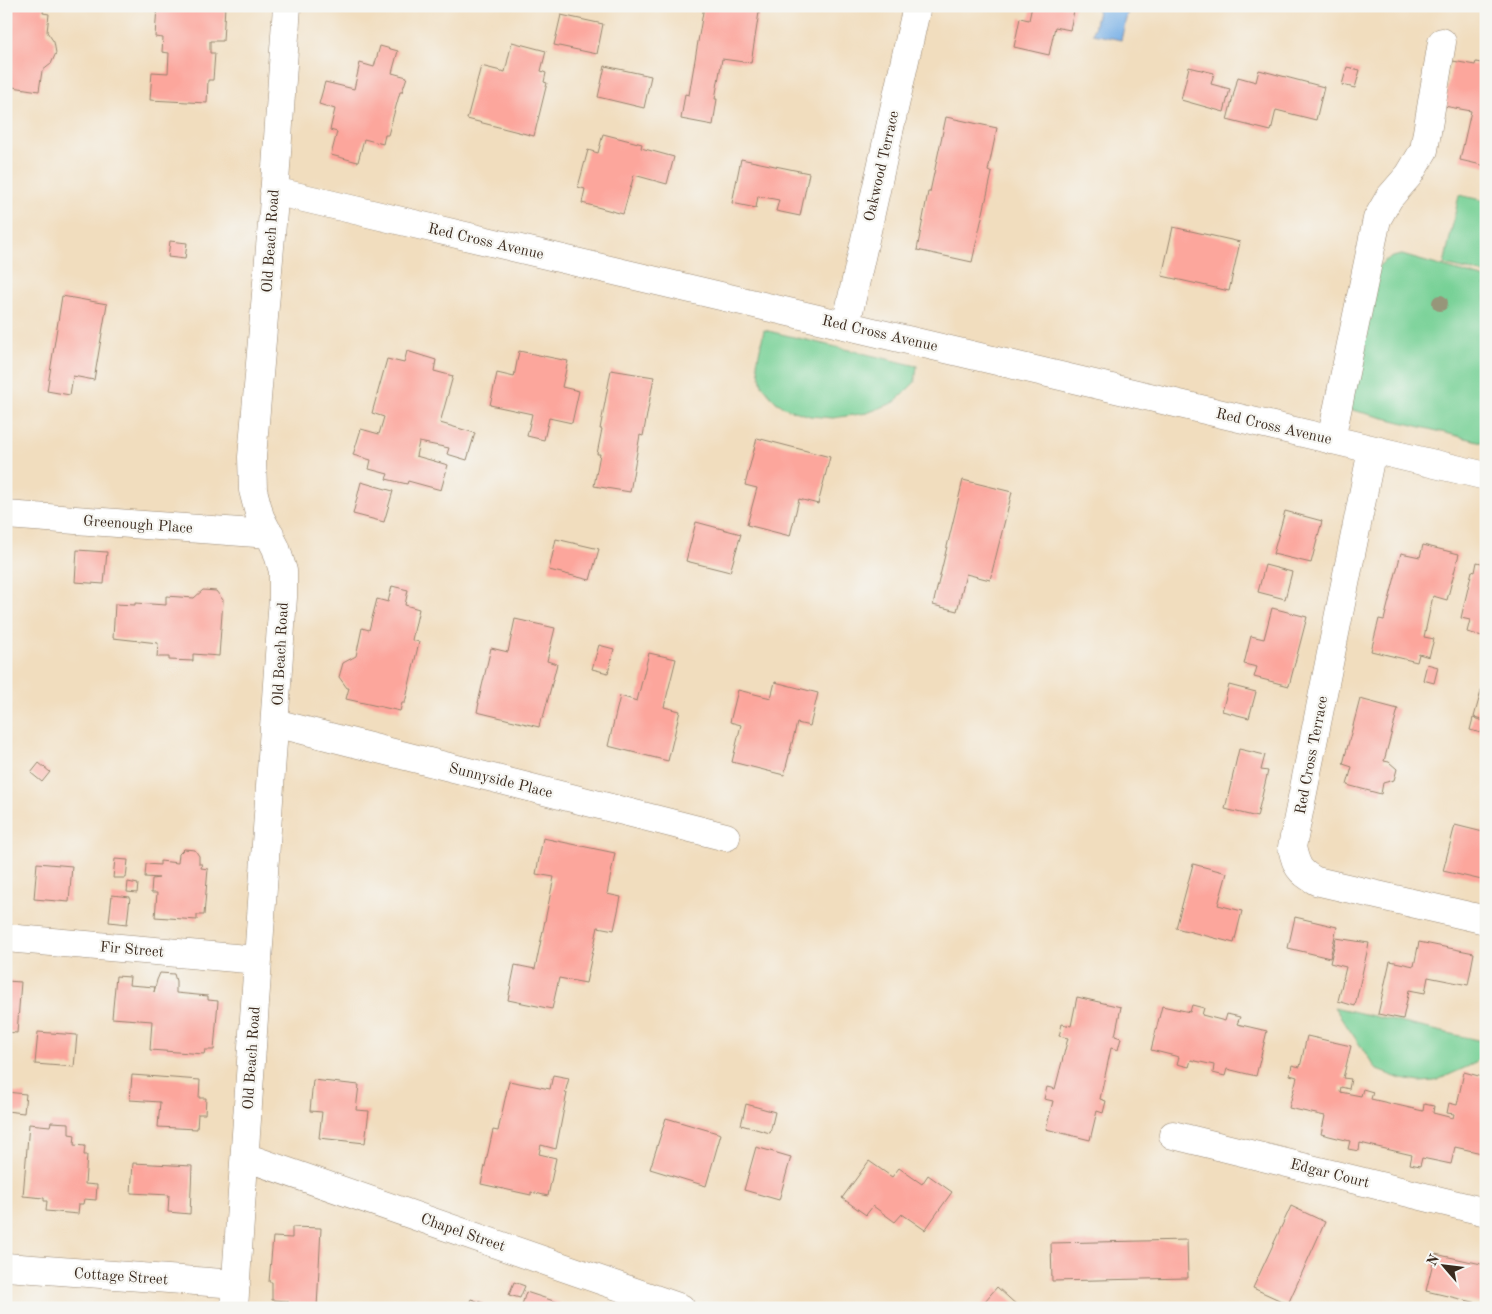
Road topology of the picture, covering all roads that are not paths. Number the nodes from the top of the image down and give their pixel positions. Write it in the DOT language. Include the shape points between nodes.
graph roads {
  1 [pos="287,6"];
  2 [pos="917,6"];
  3 [pos="1442,42"];
  4 [pos="274,191"];
  5 [pos="846,325"];
  6 [pos="1331,440"];
  7 [pos="1372,450"];
  8 [pos="1486,476"];
  9 [pos="6,514"];
  10 [pos="270,534"];
  11 [pos="275,723"];
  12 [pos="726,837"];
  13 [pos="1486,920"];
  14 [pos="6,938"];
  15 [pos="258,960"];
  16 [pos="1173,1135"];
  17 [pos="245,1157"];
  18 [pos="1486,1212"];
  19 [pos="6,1268"];
  20 [pos="235,1296"];
  21 [pos="681,1308"];
  1 -- 4 [label="street, Old Beach Road"];
  2 -- 5 [label="street, Oakwood Terrace"];
  3 -- 6 [label="street" via="1424,150 1377,218"];
  4 -- 5 [label="street, Red Cross Avenue"];
  4 -- 10 [label="street, Old Beach Road" via="252,457 253,490 260,517"];
  5 -- 6 [label="street, Red Cross Avenue"];
  6 -- 7 [label="street, Red Cross Avenue"];
  7 -- 8 [label="street, Red Cross Avenue"];
  7 -- 13 [label="street, Red Cross Terrace" via="1292,847 1295,862 1304,874 1316,881"];
  9 -- 10 [label="street, Greenough Place"];
  10 -- 11 [label="street, Old Beach Road" via="283,571"];
  11 -- 12 [label="street, Sunnyside Place"];
  11 -- 15 [label="street, Old Beach Road"];
  14 -- 15 [label="street, Fir Street"];
  15 -- 17 [label="street, Old Beach Road"];
  16 -- 18 [label="street, Edgar Court"];
  17 -- 20 [label="street, Old Beach Road"];
  17 -- 21 [label="street, Chapel Street"];
  19 -- 20 [label="street, Cottage Street"];
}
